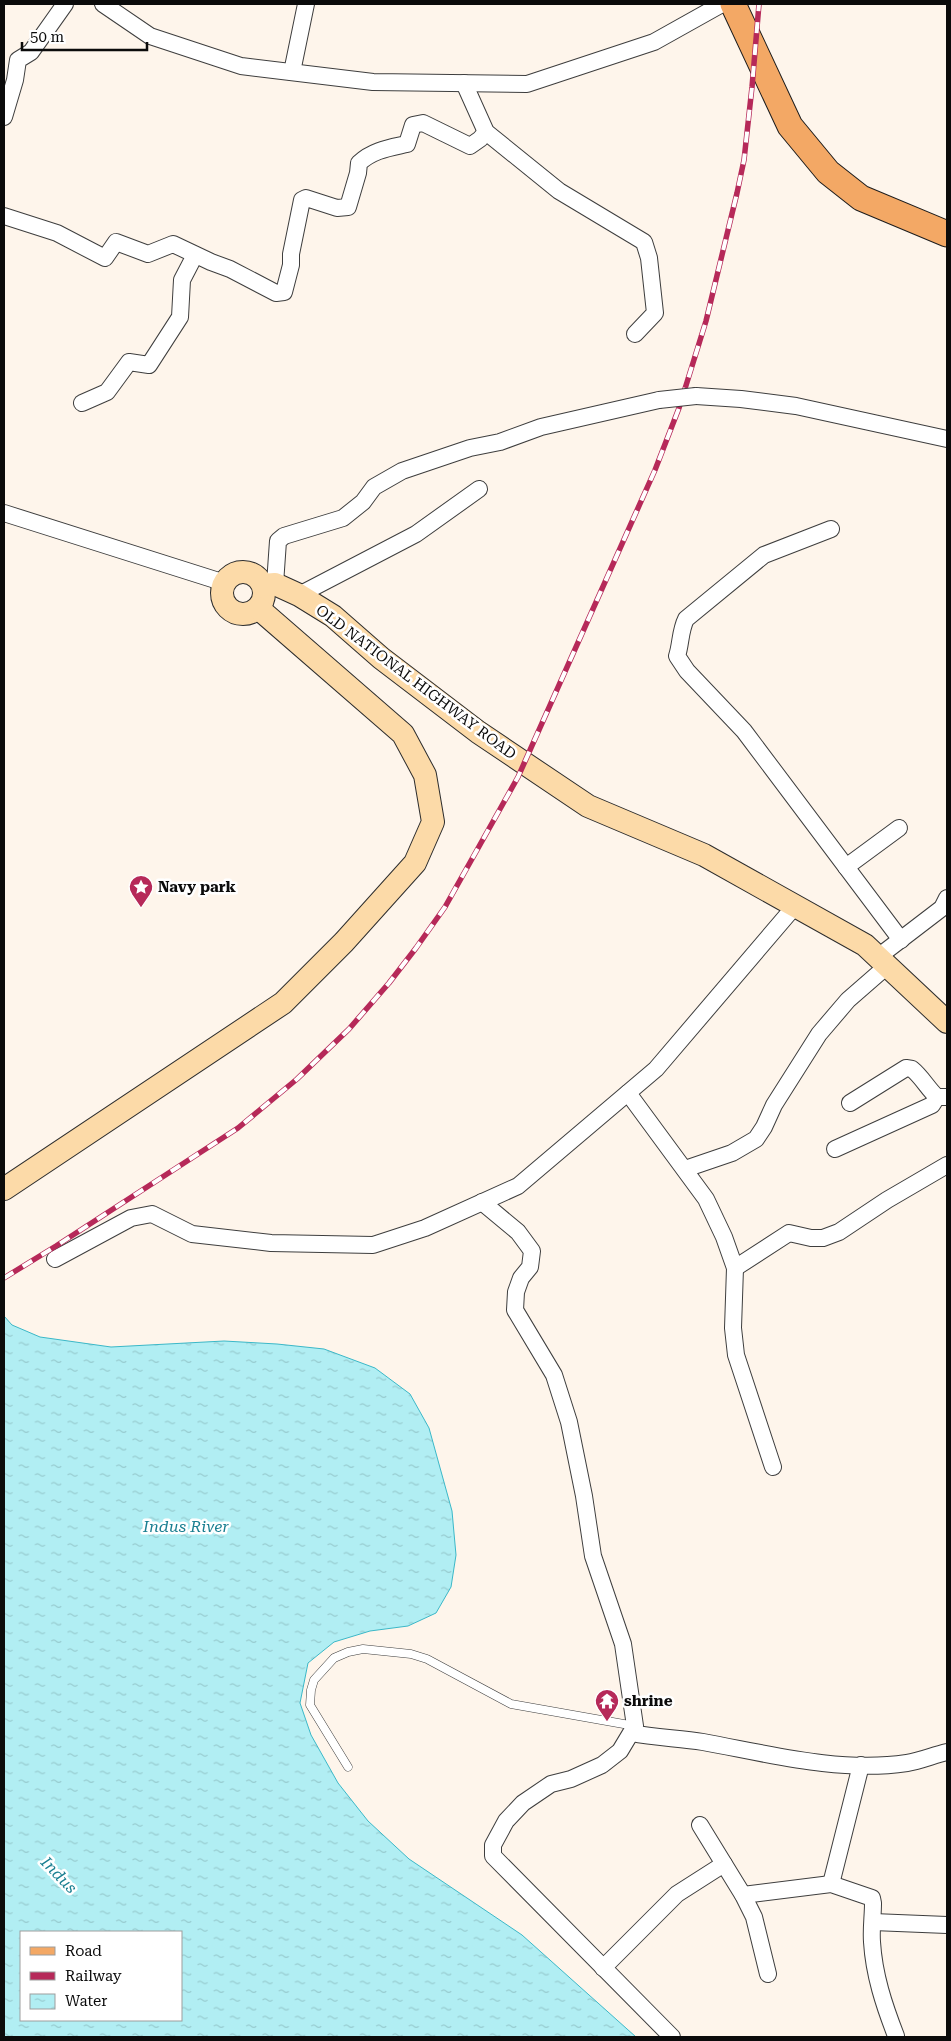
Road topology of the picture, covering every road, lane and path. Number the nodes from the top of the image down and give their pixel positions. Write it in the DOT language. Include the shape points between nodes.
graph roads {
  1 [pos="65,4"];
  2 [pos="103,4"];
  3 [pos="306,4"];
  4 [pos="722,4"];
  5 [pos="733,4"];
  6 [pos="748,4"];
  7 [pos="292,72"];
  8 [pos="464,83"];
  9 [pos="4,117"];
  10 [pos="486,132"];
  11 [pos="4,216"];
  12 [pos="947,219"];
  13 [pos="947,234"];
  14 [pos="195,255"];
  15 [pos="635,334"];
  16 [pos="82,403"];
  17 [pos="947,439"];
  18 [pos="479,489"];
  19 [pos="4,513"];
  20 [pos="831,529"];
  21 [pos="225,583"];
  22 [pos="269,585"];
  23 [pos="299,594"];
  24 [pos="258,608"];
  25 [pos="898,828"];
  26 [pos="846,867"];
  27 [pos="947,898"];
  28 [pos="796,906"];
  29 [pos="901,940"];
  30 [pos="883,962"];
  31 [pos="947,1022"];
  32 [pos="628,1093"];
  33 [pos="942,1097"];
  34 [pos="850,1103"];
  35 [pos="834,1149"];
  36 [pos="947,1165"];
  37 [pos="685,1170"];
  38 [pos="10,1185"];
  39 [pos="482,1202"];
  40 [pos="54,1259"];
  41 [pos="735,1268"];
  42 [pos="773,1467"];
  43 [pos="633,1729"];
  44 [pos="947,1752"];
  45 [pos="861,1765"];
  46 [pos="348,1768"];
  47 [pos="700,1825"];
  48 [pos="724,1864"];
  49 [pos="831,1884"];
  50 [pos="743,1895"];
  51 [pos="873,1922"];
  52 [pos="947,1924"];
  53 [pos="603,1968"];
  54 [pos="768,1974"];
  55 [pos="896,2036"];
  56 [pos="672,2037"];
  1 -- 9 [label="street" via="31,52 18,60"];
  2 -- 7 [label="street" via="150,36 241,66"];
  3 -- 7 [label="street"];
  4 -- 8 [label="street" via="654,42 527,84"];
  5 -- 13 [label="main road" via="790,126 828,172 861,198"];
  6 -- 12 [label="main road" via="802,119 838,162 868,186"];
  7 -- 8 [label="street" via="373,82"];
  8 -- 10 [label="street"];
  10 -- 14 [label="street" via="470,146 423,123 413,124 407,144 377,150 359,163 348,207 337,208 306,198 302,200 284,292 276,293"];
  10 -- 15 [label="street" via="559,191 644,242 655,313"];
  11 -- 14 [label="street" via="57,233 105,258 116,242 148,254 173,244"];
  14 -- 16 [label="street" via="182,280 180,317 149,366 129,362 107,392"];
  17 -- 22 [label="street, bridge" via="796,406 696,396 659,400 541,427 402,471 374,487 363,502 343,518 284,536 278,541"];
  18 -- 23 [label="street" via="416,534"];
  19 -- 21 [label="street"];
  20 -- 26 [label="street" via="764,554 686,619 677,656 687,671 744,731"];
  21 -- 22 [label="main road" via="241,572 254,575"];
  21 -- 24 [label="main road" via="224,600 234,612 251,613"];
  22 -- 23 [label="main road, OLD NATIONAL HIGHWAY ROAD"];
  22 -- 24 [label="main road"];
  23 -- 28 [label="main road, OLD NATIONAL HIGHWAY ROAD" via="334,616 380,658 478,732 588,806 704,855"];
  24 -- 38 [label="main road" via="402,734 425,775 433,822 415,864 283,1003"];
  25 -- 26 [label="street"];
  26 -- 29 [label="street"];
  27 -- 29 [label="street" via="942,908"];
  28 -- 30 [label="main road, OLD NATIONAL HIGHWAY ROAD" via="865,945"];
  28 -- 32 [label="street" via="656,1069"];
  29 -- 30 [label="street"];
  30 -- 31 [label="main road, OLD NATIONAL HIGHWAY ROAD"];
  30 -- 37 [label="street" via="819,1034 756,1139"];
  32 -- 37 [label="street"];
  32 -- 39 [label="street" via="518,1186"];
  33 -- 34 [label="street" via="916,1072 906,1068"];
  33 -- 35 [label="street" via="932,1105"];
  36 -- 41 [label="street" via="839,1232 824,1238 789,1233"];
  37 -- 41 [label="street" via="706,1199"];
  39 -- 40 [label="street" via="425,1228 373,1245 271,1243 192,1234 158,1215 142,1215"];
  39 -- 43 [label="street" via="518,1232 532,1252 530,1267 516,1292 515,1310 554,1375 569,1422 593,1556 623,1644"];
  41 -- 42 [label="street" via="733,1328 736,1354"];
  43 -- 45 [label="street" via="648,1736 693,1740 808,1761"];
  43 -- 46 [label="lane" via="511,1704 427,1659 411,1654 348,1652 334,1658 314,1680 310,1705"];
  43 -- 53 [label="street" via="620,1751 602,1765 551,1784 523,1803 506,1821 493,1845 493,1856"];
  44 -- 45 [label="street" via="909,1763"];
  45 -- 49 [label="street"];
  47 -- 48 [label="street"];
  48 -- 50 [label="street"];
  48 -- 53 [label="street" via="676,1894"];
  49 -- 50 [label="street"];
  49 -- 51 [label="street" via="872,1898"];
  50 -- 54 [label="street" via="758,1930"];
  51 -- 52 [label="street"];
  51 -- 55 [label="street" via="875,1971"];
  53 -- 56 [label="street"];
}
